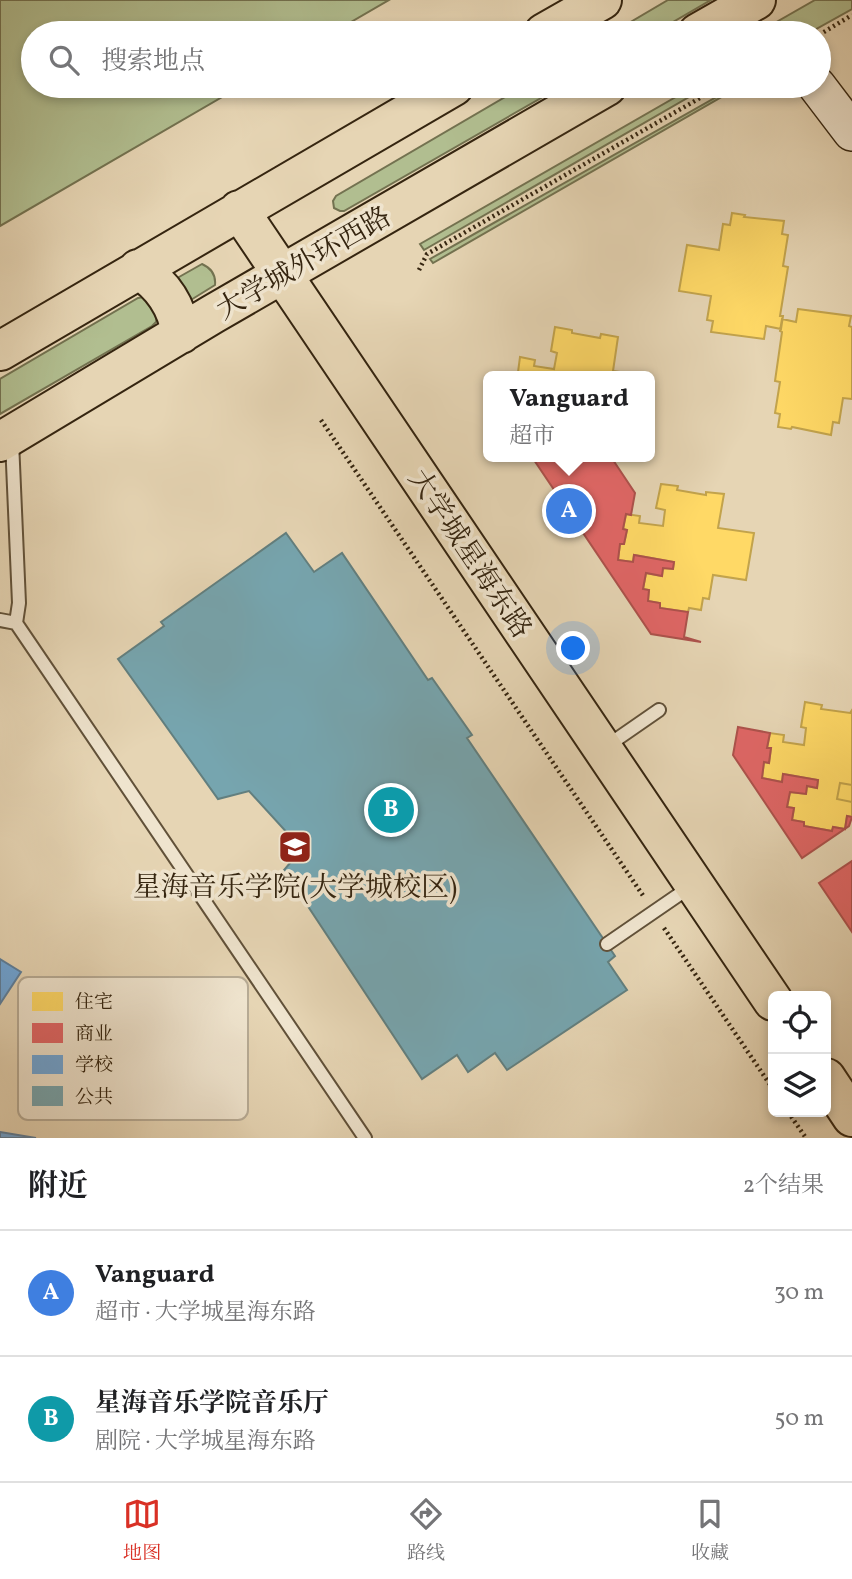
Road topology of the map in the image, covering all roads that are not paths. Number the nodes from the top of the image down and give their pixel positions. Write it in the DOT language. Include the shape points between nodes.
graph roads {
  1 [pos="602,0"];
  2 [pos="755,0"];
  3 [pos="565,21"];
  4 [pos="719,21"];
  5 [pos="433,98"];
  6 [pos="586,98"];
  7 [pos="826,98"];
  8 [pos="852,132"];
  9 [pos="239,210"];
  10 [pos="138,269"];
  11 [pos="282,274"];
  12 [pos="181,334"];
  13 [pos="0,351"];
  14 [pos="6,438"];
  15 [pos="0,620"];
  16 [pos="16,623"];
  17 [pos="659,710"];
  18 [pos="603,749"];
  19 [pos="694,884"];
  20 [pos="607,944"];
  21 [pos="768,994"];
  22 [pos="831,1086"];
  23 [pos="852,1117"];
  24 [pos="365,1138"];
  1 -- 3 [label="main road"];
  2 -- 4 [label="main road"];
  5 -- 9 [label="main road"];
  6 -- 11 [label="main road, 大学城外环西路"];
  7 -- 8 [label="street"];
  9 -- 10 [label="main road"];
  9 -- 11 [label="main road, 大学城星海东路"];
  10 -- 12 [label="main road" via="167,296"];
  10 -- 13 [label="main road"];
  11 -- 12 [label="main road, 大学城外环西路"];
  11 -- 18 [label="main road, 大学城星海东路"];
  12 -- 14 [label="main road, 大学城外环西路"];
  14 -- 16 [label="lane" via="19,589"];
  15 -- 16 [label="lane"];
  16 -- 24 [label="lane"];
  17 -- 18 [label="lane"];
  18 -- 19 [label="main road, 大学城星海东路"];
  19 -- 20 [label="lane"];
  19 -- 21 [label="main road, 大学城星海东路"];
  22 -- 23 [label="main road"];
}
